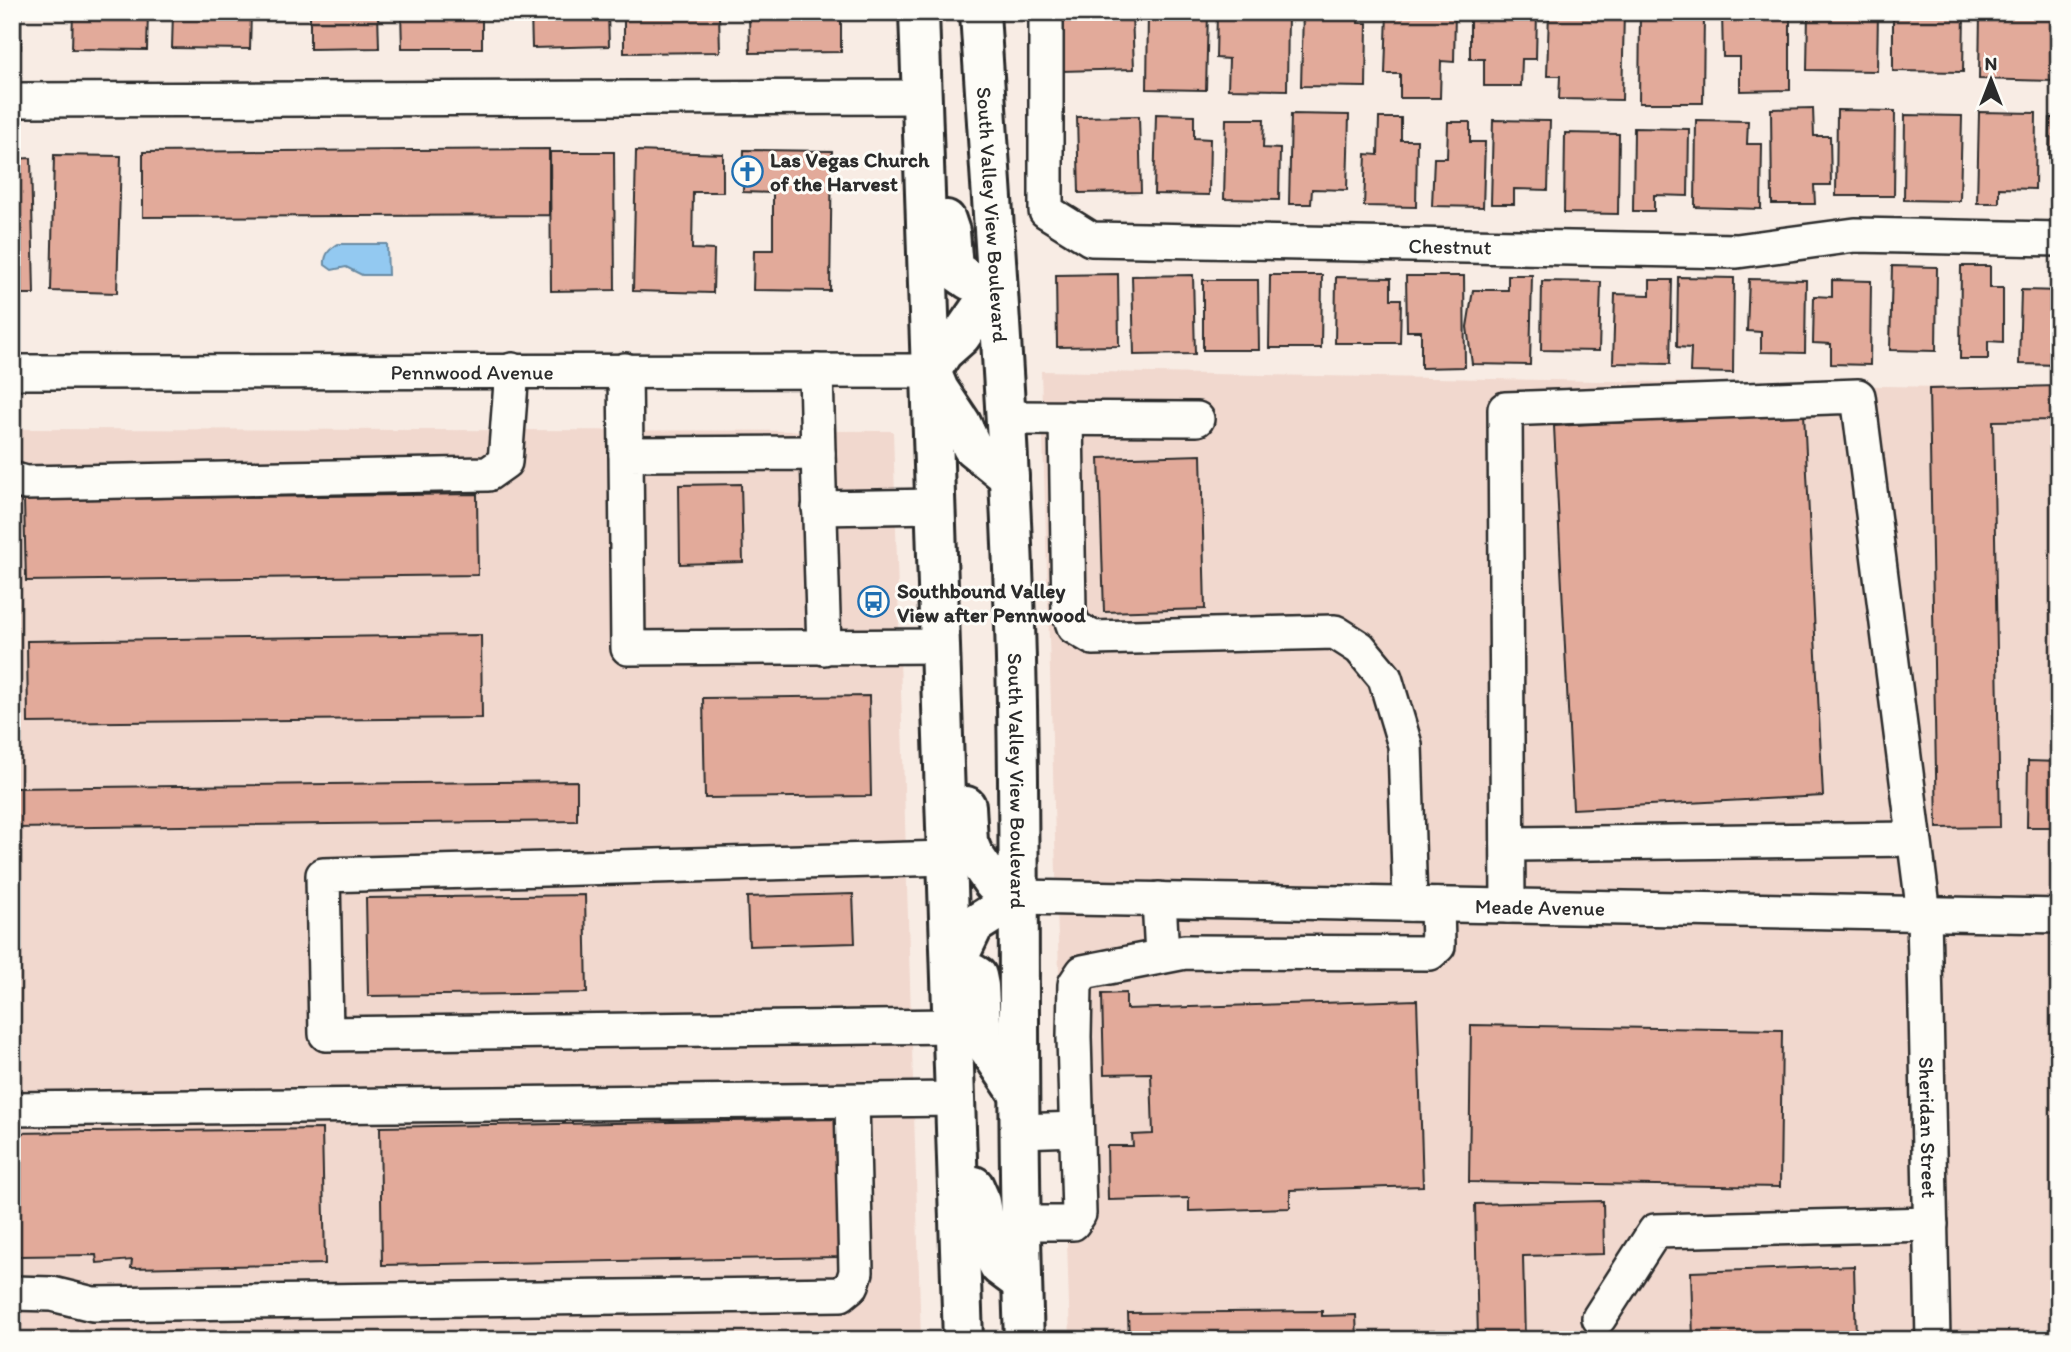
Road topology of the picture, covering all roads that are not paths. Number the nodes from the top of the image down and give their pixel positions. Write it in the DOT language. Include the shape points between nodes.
graph roads {
  1 [pos="919,12"];
  2 [pos="980,12"];
  3 [pos="1046,12"];
  4 [pos="922,97"];
  5 [pos="12,100"];
  6 [pos="924,165"];
  7 [pos="2059,239"];
  8 [pos="996,285"];
  9 [pos="512,370"];
  10 [pos="625,370"];
  11 [pos="816,371"];
  12 [pos="931,371"];
  13 [pos="12,372"];
  14 [pos="1005,418"];
  15 [pos="1066,418"];
  16 [pos="1198,419"];
  17 [pos="818,453"];
  18 [pos="626,454"];
  19 [pos="1009,477"];
  20 [pos="12,479"];
  21 [pos="936,506"];
  22 [pos="819,508"];
  23 [pos="940,646"];
  24 [pos="824,648"];
  25 [pos="944,745"];
  26 [pos="1914,839"];
  27 [pos="1508,845"];
  28 [pos="948,858"];
  29 [pos="1018,897"];
  30 [pos="1159,900"];
  31 [pos="1328,902"];
  32 [pos="1424,904"];
  33 [pos="1508,906"];
  34 [pos="1924,914"];
  35 [pos="2059,916"];
  36 [pos="1328,952"];
  37 [pos="1162,956"];
  38 [pos="951,973"];
  39 [pos="953,1026"];
  40 [pos="956,1099"];
  41 [pos="852,1101"];
  42 [pos="12,1109"];
  43 [pos="1019,1113"];
  44 [pos="1076,1129"];
  45 [pos="957,1149"];
  46 [pos="1021,1223"];
  47 [pos="1931,1224"];
  48 [pos="1022,1283"];
  49 [pos="12,1293"];
  50 [pos="1599,1318"];
  51 [pos="963,1340"];
  52 [pos="1024,1340"];
  53 [pos="1933,1340"];
  1 -- 4 [label="main road"];
  2 -- 8 [label="main road, South Valley View Boulevard"];
  3 -- 7 [label="street, Chestnut" via="1046,211 1091,239 1737,251 1855,235"];
  4 -- 5 [label="street"];
  4 -- 6 [label="main road"];
  6 -- 8 [label="main road" via="950,232 953,269 969,280"];
  6 -- 12 [label="main road"];
  8 -- 12 [label="main road"];
  8 -- 14 [label="main road, South Valley View Boulevard"];
  9 -- 10 [label="street, Pennwood Avenue"];
  9 -- 13 [label="street, Pennwood Avenue"];
  9 -- 20 [label="street" via="505,462 488,474 25,483"];
  10 -- 11 [label="street, Pennwood Avenue"];
  10 -- 18 [label="street"];
  11 -- 12 [label="street, Pennwood Avenue"];
  11 -- 17 [label="street"];
  12 -- 19 [label="main road" via="971,447"];
  12 -- 21 [label="main road"];
  14 -- 15 [label="street"];
  14 -- 19 [label="main road, South Valley View Boulevard"];
  15 -- 16 [label="street"];
  15 -- 32 [label="street" via="1069,613 1074,627 1093,638 1335,632 1360,648 1385,678 1405,745"];
  17 -- 18 [label="street"];
  17 -- 22 [label="street"];
  18 -- 24 [label="street" via="628,648"];
  19 -- 29 [label="main road, South Valley View Boulevard"];
  21 -- 22 [label="street"];
  21 -- 23 [label="main road"];
  22 -- 24 [label="street"];
  23 -- 24 [label="street"];
  23 -- 25 [label="main road"];
  25 -- 28 [label="main road"];
  25 -- 29 [label="main road" via="965,785 968,842 973,854 993,883"];
  26 -- 27 [label="street"];
  26 -- 27 [label="street, Sheridan Street" via="1858,396 1505,409"];
  26 -- 34 [label="street, Sheridan Street"];
  27 -- 33 [label="street"];
  28 -- 38 [label="main road"];
  28 -- 39 [label="street" via="323,875 326,1034"];
  29 -- 30 [label="street, Meade Avenue"];
  29 -- 38 [label="main road" via="974,925"];
  29 -- 43 [label="main road, South Valley View Boulevard"];
  30 -- 31 [label="street, Meade Avenue"];
  30 -- 37 [label="street"];
  31 -- 32 [label="street, Meade Avenue"];
  31 -- 36 [label="street"];
  32 -- 33 [label="street, Meade Avenue"];
  32 -- 36 [label="street" via="1438,946 1430,953"];
  33 -- 34 [label="street, Meade Avenue"];
  34 -- 35 [label="street, Meade Avenue"];
  34 -- 47 [label="street, Sheridan Street"];
  36 -- 37 [label="street"];
  37 -- 44 [label="street" via="1083,972 1075,984"];
  38 -- 39 [label="main road"];
  38 -- 43 [label="main road" via="977,976 982,1038"];
  39 -- 40 [label="main road"];
  40 -- 41 [label="street"];
  40 -- 45 [label="main road"];
  41 -- 42 [label="street"];
  41 -- 49 [label="street" via="856,1272 852,1285 841,1294 93,1304 52,1294"];
  43 -- 44 [label="street"];
  43 -- 46 [label="main road, South Valley View Boulevard"];
  44 -- 46 [label="street" via="1079,1214 1073,1223"];
  45 -- 48 [label="main road" via="981,1202 989,1247 999,1266"];
  45 -- 51 [label="main road"];
  46 -- 48 [label="main road, South Valley View Boulevard"];
  47 -- 50 [label="street" via="1655,1231"];
  47 -- 53 [label="street, Sheridan Street"];
  48 -- 52 [label="main road, South Valley View Boulevard"];
}
